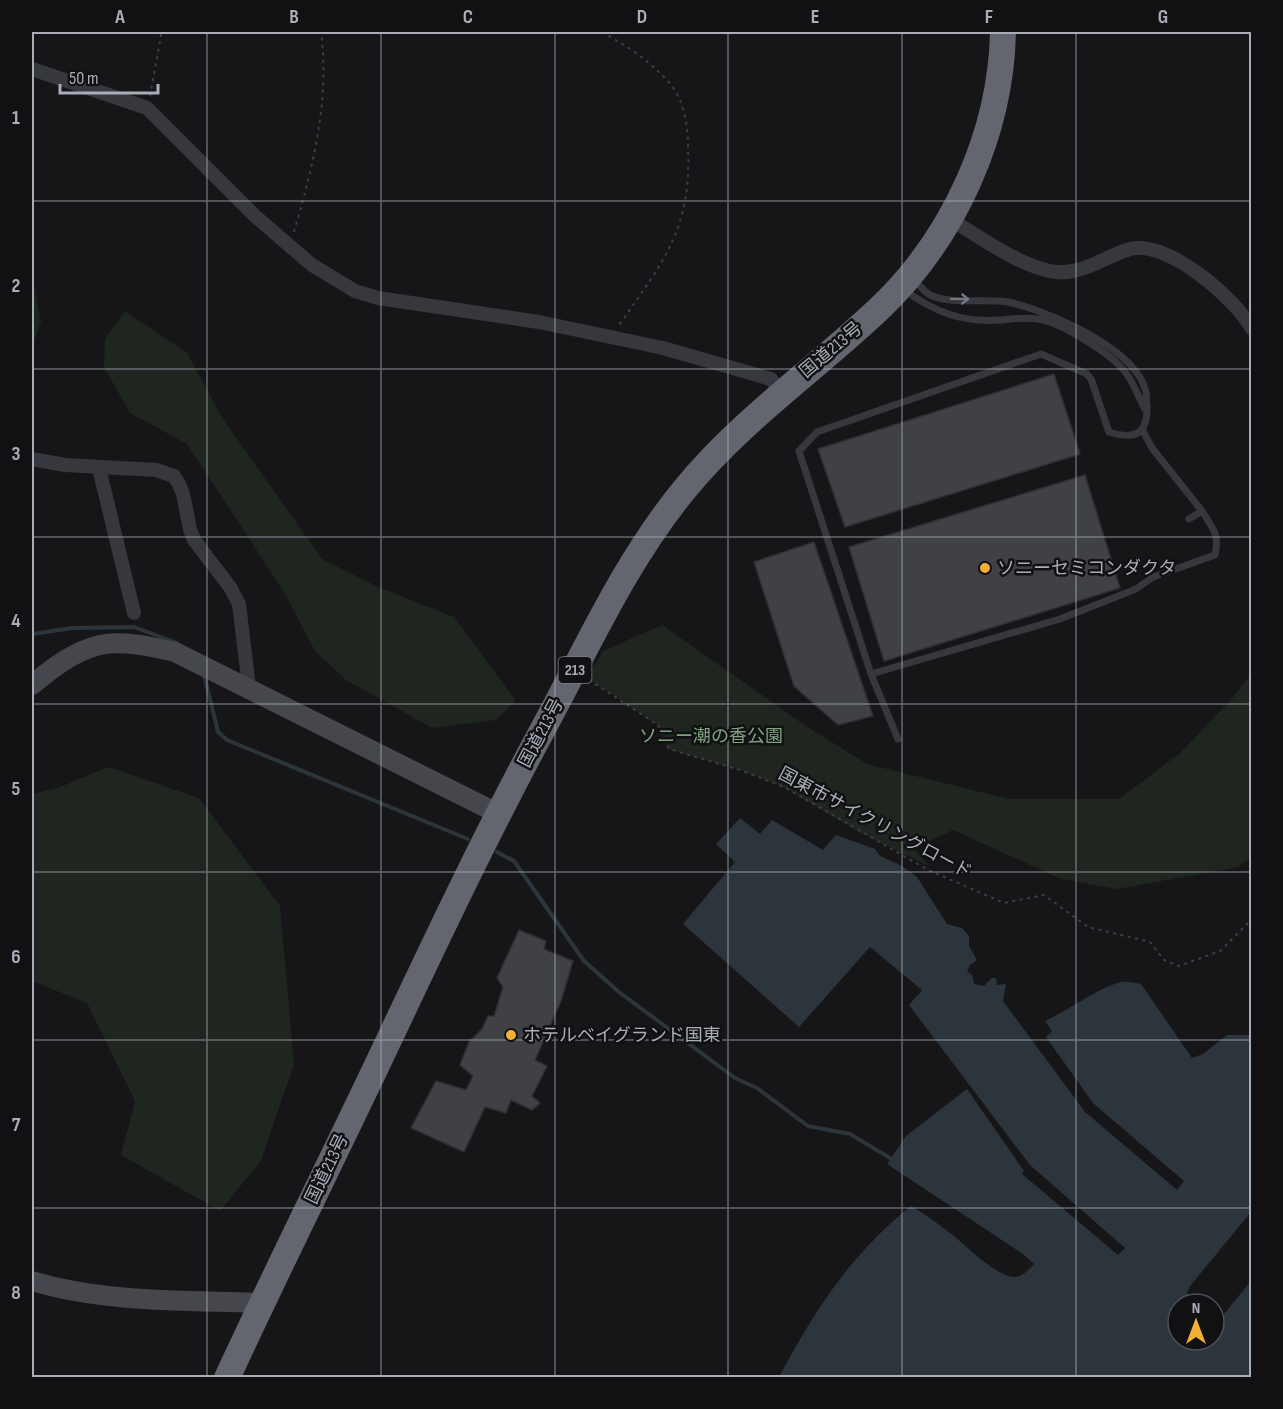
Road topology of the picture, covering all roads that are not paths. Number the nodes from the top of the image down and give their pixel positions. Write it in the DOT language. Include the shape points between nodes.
graph roads {
  1 [pos="1003,32"];
  2 [pos="32,69"];
  3 [pos="950,219"];
  4 [pos="905,281"];
  5 [pos="1251,329"];
  6 [pos="781,392"];
  7 [pos="1147,412"];
  8 [pos="1142,429"];
  9 [pos="32,459"];
  10 [pos="99,468"];
  11 [pos="1202,511"];
  12 [pos="1189,519"];
  13 [pos="134,614"];
  14 [pos="871,674"];
  15 [pos="32,685"];
  16 [pos="249,687"];
  17 [pos="898,739"];
  18 [pos="497,813"];
  19 [pos="32,1281"];
  20 [pos="262,1303"];
  21 [pos="227,1377"];
  1 -- 3 [label="highway, 国道213号 / 213" via="995,105 976,163"];
  2 -- 6 [label="street" via="147,108 255,216 312,265 348,287 389,300 539,322 663,348 771,379"];
  3 -- 4 [label="highway, 国道213号 / 213"];
  3 -- 5 [label="street" via="1026,264 1047,271 1070,273 1132,249 1146,248 1202,278 1226,297"];
  4 -- 6 [label="highway, 国道213号 / 213" via="849,336"];
  4 -- 7 [label="lane" via="924,305 952,316 974,320 1033,318 1055,324 1117,362"];
  4 -- 7 [label="lane, one-way" via="946,299 1005,302 1059,318 1112,348 1136,372 1146,391"];
  6 -- 18 [label="highway, 国道213号 / 213" via="712,458 640,551"];
  7 -- 8 [label="lane"];
  8 -- 11 [label="lane" via="1152,448"];
  8 -- 14 [label="lane" via="1129,436 1109,432 1092,379 1041,354 817,432 799,451"];
  9 -- 10 [label="street"];
  10 -- 13 [label="street"];
  10 -- 16 [label="street" via="166,472 174,476 194,540 239,603"];
  11 -- 12 [label="lane"];
  11 -- 14 [label="lane" via="1215,531 1215,555 1153,577 1136,589 1059,619"];
  14 -- 17 [label="lane"];
  15 -- 16 [label="street" via="70,657 101,645 141,645 175,652"];
  16 -- 18 [label="street"];
  18 -- 20 [label="highway, 国道213号 / 213"];
  19 -- 20 [label="street" via="115,1296"];
  20 -- 21 [label="highway, 国道213号 / 213"];
}
